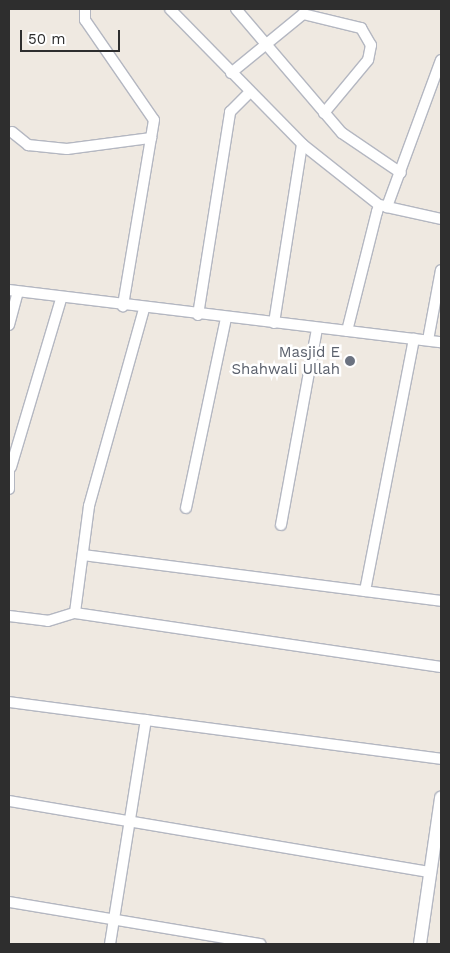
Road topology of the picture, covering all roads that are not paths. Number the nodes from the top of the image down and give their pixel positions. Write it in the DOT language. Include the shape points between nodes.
graph roads {
  1 [pos="85,9"];
  2 [pos="170,9"];
  3 [pos="236,9"];
  4 [pos="301,11"];
  5 [pos="263,42"];
  6 [pos="441,60"];
  7 [pos="231,74"];
  8 [pos="249,93"];
  9 [pos="324,113"];
  10 [pos="12,132"];
  11 [pos="151,138"];
  12 [pos="302,144"];
  13 [pos="401,173"];
  14 [pos="383,206"];
  15 [pos="441,219"];
  16 [pos="441,270"];
  17 [pos="13,291"];
  18 [pos="61,299"];
  19 [pos="123,306"];
  20 [pos="144,309"];
  21 [pos="198,315"];
  22 [pos="226,318"];
  23 [pos="274,323"];
  24 [pos="9,325"];
  25 [pos="317,328"];
  26 [pos="347,331"];
  27 [pos="414,339"];
  28 [pos="428,340"];
  29 [pos="441,342"];
  30 [pos="10,465"];
  31 [pos="9,488"];
  32 [pos="186,508"];
  33 [pos="281,525"];
  34 [pos="82,555"];
  35 [pos="365,591"];
  36 [pos="441,601"];
  37 [pos="75,613"];
  38 [pos="9,616"];
  39 [pos="441,667"];
  40 [pos="9,702"];
  41 [pos="146,720"];
  42 [pos="441,759"];
  43 [pos="441,798"];
  44 [pos="9,801"];
  45 [pos="127,822"];
  46 [pos="430,872"];
  47 [pos="9,902"];
  48 [pos="114,918"];
  49 [pos="110,944"];
  50 [pos="261,944"];
  51 [pos="420,944"];
  1 -- 11 [label="street" via="85,20 153,112"];
  2 -- 7 [label="street"];
  3 -- 5 [label="street"];
  4 -- 5 [label="street"];
  4 -- 9 [label="street" via="361,28 371,45 358,75"];
  5 -- 7 [label="street"];
  5 -- 9 [label="street"];
  6 -- 13 [label="street"];
  7 -- 8 [label="street"];
  8 -- 12 [label="street"];
  8 -- 21 [label="street" via="230,112"];
  9 -- 13 [label="street" via="342,133"];
  10 -- 11 [label="street" via="28,145 67,149 112,146"];
  11 -- 19 [label="street"];
  12 -- 14 [label="street"];
  12 -- 23 [label="street"];
  13 -- 14 [label="street"];
  14 -- 15 [label="street"];
  14 -- 26 [label="street"];
  16 -- 28 [label="street"];
  17 -- 18 [label="street"];
  17 -- 24 [label="street"];
  18 -- 19 [label="street"];
  18 -- 30 [label="street"];
  19 -- 20 [label="street"];
  20 -- 21 [label="street"];
  20 -- 34 [label="street" via="89,506"];
  21 -- 22 [label="street"];
  22 -- 23 [label="street"];
  22 -- 32 [label="street"];
  23 -- 25 [label="street"];
  25 -- 26 [label="street"];
  25 -- 33 [label="street"];
  26 -- 27 [label="street"];
  27 -- 28 [label="street"];
  27 -- 35 [label="street"];
  28 -- 29 [label="street"];
  30 -- 31 [label="street"];
  34 -- 35 [label="street"];
  34 -- 37 [label="street"];
  35 -- 36 [label="street"];
  37 -- 38 [label="street" via="48,621"];
  37 -- 39 [label="street"];
  40 -- 41 [label="street"];
  41 -- 42 [label="street"];
  41 -- 45 [label="street"];
  43 -- 46 [label="street"];
  44 -- 45 [label="street"];
  45 -- 46 [label="street"];
  45 -- 48 [label="street"];
  46 -- 51 [label="street"];
  47 -- 48 [label="street"];
  48 -- 49 [label="street"];
  48 -- 50 [label="street"];
}
